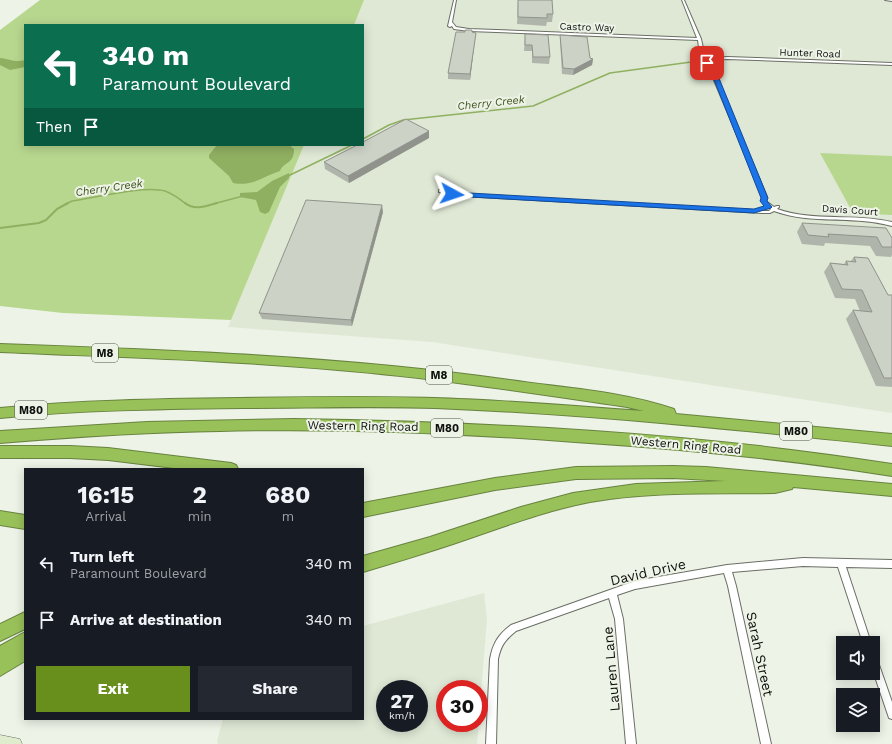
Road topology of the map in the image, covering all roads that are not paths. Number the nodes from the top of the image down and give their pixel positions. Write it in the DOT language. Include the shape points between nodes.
graph roads {
  1 [pos="455,0"];
  2 [pos="683,0"];
  3 [pos="886,0"];
  4 [pos="892,0"];
  5 [pos="699,39"];
  6 [pos="701,48"];
  7 [pos="699,53"];
  8 [pos="710,54"];
  9 [pos="727,58"];
  10 [pos="702,60"];
  11 [pos="714,60"];
  12 [pos="892,64"];
  13 [pos="711,66"];
  14 [pos="441,192"];
  15 [pos="765,198"];
  16 [pos="773,208"];
  17 [pos="892,224"];
  18 [pos="0,348"];
  19 [pos="61,407"];
  20 [pos="0,408"];
  21 [pos="0,413"];
  22 [pos="700,420"];
  23 [pos="0,437"];
  24 [pos="892,440"];
  25 [pos="0,452"];
  26 [pos="223,468"];
  27 [pos="892,470"];
  28 [pos="802,481"];
  29 [pos="892,490"];
  30 [pos="364,510"];
  31 [pos="0,518"];
  32 [pos="24,522"];
  33 [pos="364,564"];
  34 [pos="840,564"];
  35 [pos="892,564"];
  36 [pos="727,569"];
  37 [pos="612,593"];
  38 [pos="24,620"];
  39 [pos="0,632"];
  40 [pos="866,636"];
  41 [pos="24,641"];
  42 [pos="24,652"];
  43 [pos="0,655"];
  44 [pos="0,668"];
  45 [pos="880,680"];
  46 [pos="892,715"];
  47 [pos="0,742"];
  48 [pos="15,744"];
  49 [pos="491,744"];
  50 [pos="631,744"];
  51 [pos="766,744"];
  1 -- 5 [label="street, Castro Way" via="450,27 455,30"];
  2 -- 5 [label="street"];
  3 -- 4 [label="street"];
  5 -- 6 [label="street"];
  6 -- 7 [label="street"];
  6 -- 8 [label="street"];
  7 -- 8 [label="street"];
  7 -- 10 [label="street" via="696,56"];
  8 -- 9 [label="street, Hunter Road"];
  8 -- 11 [label="street" via="715,57"];
  9 -- 11 [label="street, Hunter Road"];
  9 -- 12 [label="street, Hunter Road"];
  10 -- 11 [label="street, Hunter Road"];
  10 -- 13 [label="street"];
  11 -- 13 [label="street"];
  13 -- 15 [label="street"];
  14 -- 16 [label="street" via="767,212"];
  15 -- 16 [label="street"];
  15 -- 16 [label="street" via="764,201"];
  16 -- 17 [label="street, Davis Court" via="791,216 872,220"];
  18 -- 22 [label="highway, M8" via="226,357 338,365 453,377 627,402"];
  19 -- 20 [label="highway"];
  19 -- 21 [label="highway, Western Ring Road / M80"];
  19 -- 22 [label="highway, Western Ring Road / M80" via="267,402 434,403"];
  22 -- 24 [label="highway, Western Ring Road / M80"];
  23 -- 27 [label="highway, Western Ring Road / M80" via="115,428 183,426 317,425 462,429 662,442"];
  25 -- 26 [label="highway" via="108,454"];
  28 -- 29 [label="highway"];
  28 -- 30 [label="highway" via="680,472 576,473 495,484"];
  28 -- 33 [label="highway" via="775,487 654,489 591,496 505,518 454,537"];
  31 -- 32 [label="highway"];
  34 -- 35 [label="street, David Drive"];
  34 -- 36 [label="street, David Drive" via="803,562"];
  34 -- 40 [label="street"];
  36 -- 37 [label="street, David Drive" via="635,585"];
  36 -- 51 [label="street, Sarah Street"];
  37 -- 49 [label="street, David Drive" via="514,628 502,637 496,646 494,659"];
  37 -- 50 [label="street, Lauren Lane" via="619,619"];
  38 -- 39 [label="highway"];
  41 -- 43 [label="highway"];
  42 -- 44 [label="highway"];
  45 -- 46 [label="street"];
  47 -- 48 [label="street"];
}
